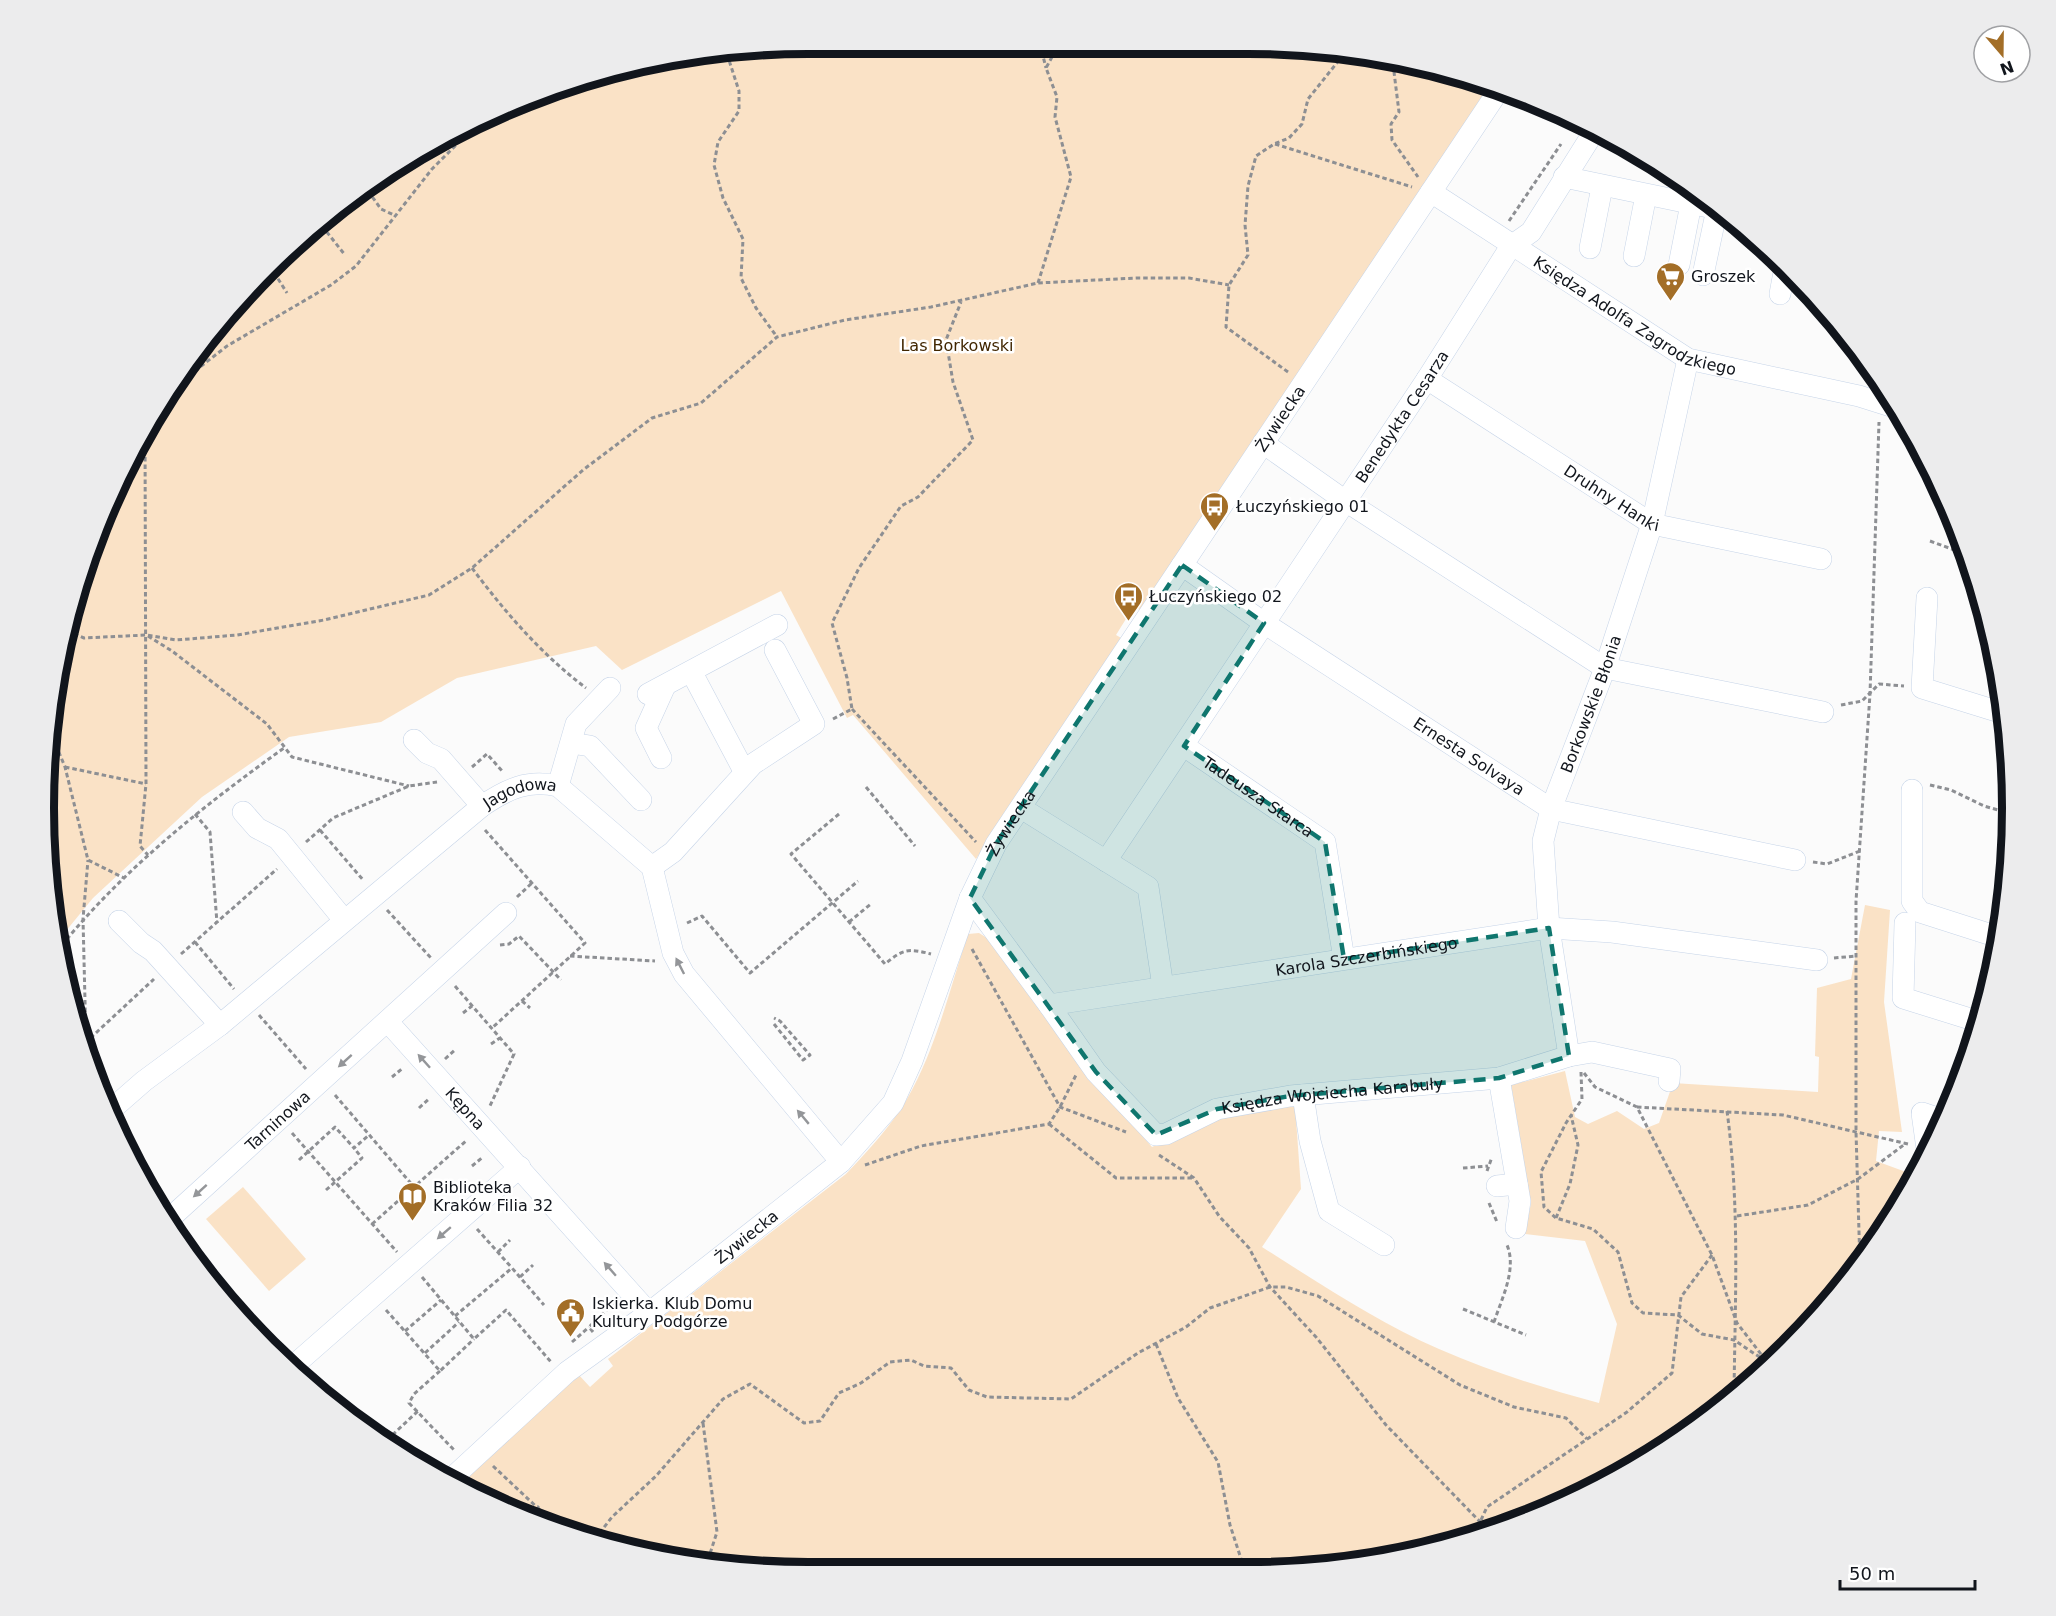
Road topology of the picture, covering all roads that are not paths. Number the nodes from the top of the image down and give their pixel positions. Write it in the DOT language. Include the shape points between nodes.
graph roads {
  1 [pos="1495,96"];
  2 [pos="1591,137"];
  3 [pos="1564,177"];
  4 [pos="1602,187"];
  5 [pos="1431,192"];
  6 [pos="1646,195"];
  7 [pos="1691,204"];
  8 [pos="1702,206"];
  9 [pos="1715,217"];
  10 [pos="1508,236"];
  11 [pos="1590,248"];
  12 [pos="1634,256"];
  13 [pos="1679,265"];
  14 [pos="1703,275"];
  15 [pos="1783,277"];
  16 [pos="1780,294"];
  17 [pos="1688,359"];
  18 [pos="1426,379"];
  19 [pos="1884,404"];
  20 [pos="1263,443"];
  21 [pos="1344,500"];
  22 [pos="1652,524"];
  23 [pos="1821,559"];
  24 [pos="1182,565"];
  25 [pos="1927,598"];
  26 [pos="1264,623"];
  27 [pos="777,625"];
  28 [pos="775,650"];
  29 [pos="1605,668"];
  30 [pos="692,673"];
  31 [pos="605,693"];
  32 [pos="1996,711"];
  33 [pos="1823,712"];
  34 [pos="414,740"];
  35 [pos="571,743"];
  36 [pos="1184,746"];
  37 [pos="661,758"];
  38 [pos="744,771"];
  39 [pos="558,786"];
  40 [pos="1912,790"];
  41 [pos="641,800"];
  42 [pos="1021,808"];
  43 [pos="1551,809"];
  44 [pos="243,812"];
  45 [pos="482,815"];
  46 [pos="1795,860"];
  47 [pos="1106,861"];
  48 [pos="652,867"];
  49 [pos="970,898"];
  50 [pos="508,909"];
  51 [pos="344,920"];
  52 [pos="119,921"];
  53 [pos="1905,922"];
  54 [pos="1550,928"];
  55 [pos="1991,935"];
  56 [pos="1344,959"];
  57 [pos="1818,960"];
  58 [pos="1163,987"];
  59 [pos="1049,1005"];
  60 [pos="1971,1019"];
  61 [pos="388,1022"];
  62 [pos="220,1025"];
  63 [pos="1569,1056"];
  64 [pos="1499,1078"];
  65 [pos="1669,1081"];
  66 [pos="1303,1095"];
  67 [pos="115,1106"];
  68 [pos="1935,1117"];
  69 [pos="1925,1138"];
  70 [pos="848,1165"];
  71 [pos="520,1167"];
  72 [pos="174,1215"];
  73 [pos="1516,1228"];
  74 [pos="1384,1245"];
  75 [pos="649,1313"];
  76 [pos="297,1362"];
  77 [pos="455,1474"];
  1 -- 5 [label="street, Żywiecka"];
  2 -- 3 [label="street, Benedykta Cesarza"];
  3 -- 4 [label="street"];
  3 -- 10 [label="street, Benedykta Cesarza" via="1531,232"];
  4 -- 6 [label="street"];
  4 -- 11 [label="street"];
  5 -- 10 [label="street, Księdza Adolfa Zagrodzkiego"];
  5 -- 20 [label="street, Żywiecka"];
  6 -- 7 [label="street"];
  6 -- 12 [label="street"];
  7 -- 8 [label="street"];
  7 -- 13 [label="street"];
  9 -- 14 [label="street"];
  10 -- 17 [label="street, Księdza Adolfa Zagrodzkiego"];
  10 -- 18 [label="street, Benedykta Cesarza"];
  15 -- 16 [label="street"];
  17 -- 19 [label="street, Księdza Adolfa Zagrodzkiego"];
  17 -- 22 [label="street, Borkowskie Błonia"];
  18 -- 21 [label="street, Benedykta Cesarza"];
  18 -- 22 [label="street, Druhny Hanki"];
  20 -- 21 [label="street"];
  20 -- 24 [label="street, Żywiecka"];
  21 -- 26 [label="street, Benedykta Cesarza"];
  21 -- 29 [label="street"];
  22 -- 23 [label="street, Druhny Hanki"];
  22 -- 29 [label="street, Borkowskie Błonia"];
  24 -- 26 [label="street, Ernesta Solvaya"];
  24 -- 42 [label="street, Żywiecka"];
  25 -- 32 [label="street" via="1922,688"];
  26 -- 36 [label="street, Benedykta Cesarza"];
  26 -- 43 [label="street, Ernesta Solvaya"];
  27 -- 30 [label="street"];
  28 -- 38 [label="street" via="814,724"];
  29 -- 33 [label="street"];
  29 -- 43 [label="street, Borkowskie Błonia"];
  30 -- 37 [label="street" via="657,690 646,728"];
  30 -- 38 [label="street"];
  31 -- 35 [label="street" via="576,724"];
  34 -- 45 [label="street" via="427,753 441,759"];
  35 -- 39 [label="street"];
  35 -- 41 [label="street" via="590,746"];
  36 -- 47 [label="street, Benedykta Cesarza"];
  36 -- 56 [label="street, Tadeusza Starca" via="1325,842"];
  38 -- 48 [label="street" via="673,852"];
  39 -- 45 [label="street, Jagodowa" via="516,786"];
  39 -- 48 [label="street, Jagodowa"];
  40 -- 55 [label="street" via="1914,908"];
  42 -- 47 [label="street"];
  42 -- 49 [label="street, Żywiecka"];
  43 -- 46 [label="street, Ernesta Solvaya"];
  43 -- 54 [label="street, Borkowskie Błonia" via="1543,841"];
  44 -- 51 [label="street" via="257,828 278,839"];
  45 -- 51 [label="street, Jagodowa" via="378,900"];
  47 -- 58 [label="street" via="1148,887"];
  70 -- 48 [label="street, one-way" via="684,974 673,952"];
  49 -- 59 [label="street"];
  49 -- 70 [label="street, Żywiecka" via="912,1061 893,1103"];
  50 -- 61 [label="street"];
  51 -- 62 [label="street, Jagodowa"];
  52 -- 62 [label="street" via="153,951"];
  53 -- 60 [label="street" via="1903,998"];
  54 -- 56 [label="street, Karola Szczerbińskiego"];
  54 -- 57 [label="street, Karola Szczerbińskiego" via="1612,932"];
  54 -- 63 [label="street, Borkowskie Błonia"];
  56 -- 58 [label="street, Karola Szczerbińskiego"];
  58 -- 59 [label="street, Karola Szczerbińskiego"];
  59 -- 66 [label="street, Księdza Wojciecha Karabuły" via="1089,1061 1156,1135 1166,1134 1217,1109"];
  71 -- 61 [label="street, Kępna, one-way" via="475,1127"];
  61 -- 72 [label="street, Tarninowa, one-way"];
  62 -- 67 [label="street, Jagodowa"];
  63 -- 64 [label="street, Księdza Wojciecha Karabuły"];
  63 -- 65 [label="street, Księdza Wojciecha Karabuły" via="1593,1052 1670,1069"];
  64 -- 66 [label="street, Księdza Wojciecha Karabuły"];
  64 -- 73 [label="street" via="1507,1185 1520,1201"];
  66 -- 74 [label="street" via="1310,1141 1329,1211"];
  68 -- 69 [label="street" via="1922,1113"];
  70 -- 75 [label="street, Żywiecka"];
  75 -- 71 [label="street, Kępna, one-way"];
  71 -- 76 [label="street, one-way"];
  75 -- 77 [label="street, Żywiecka" via="567,1372 469,1454"];
}
